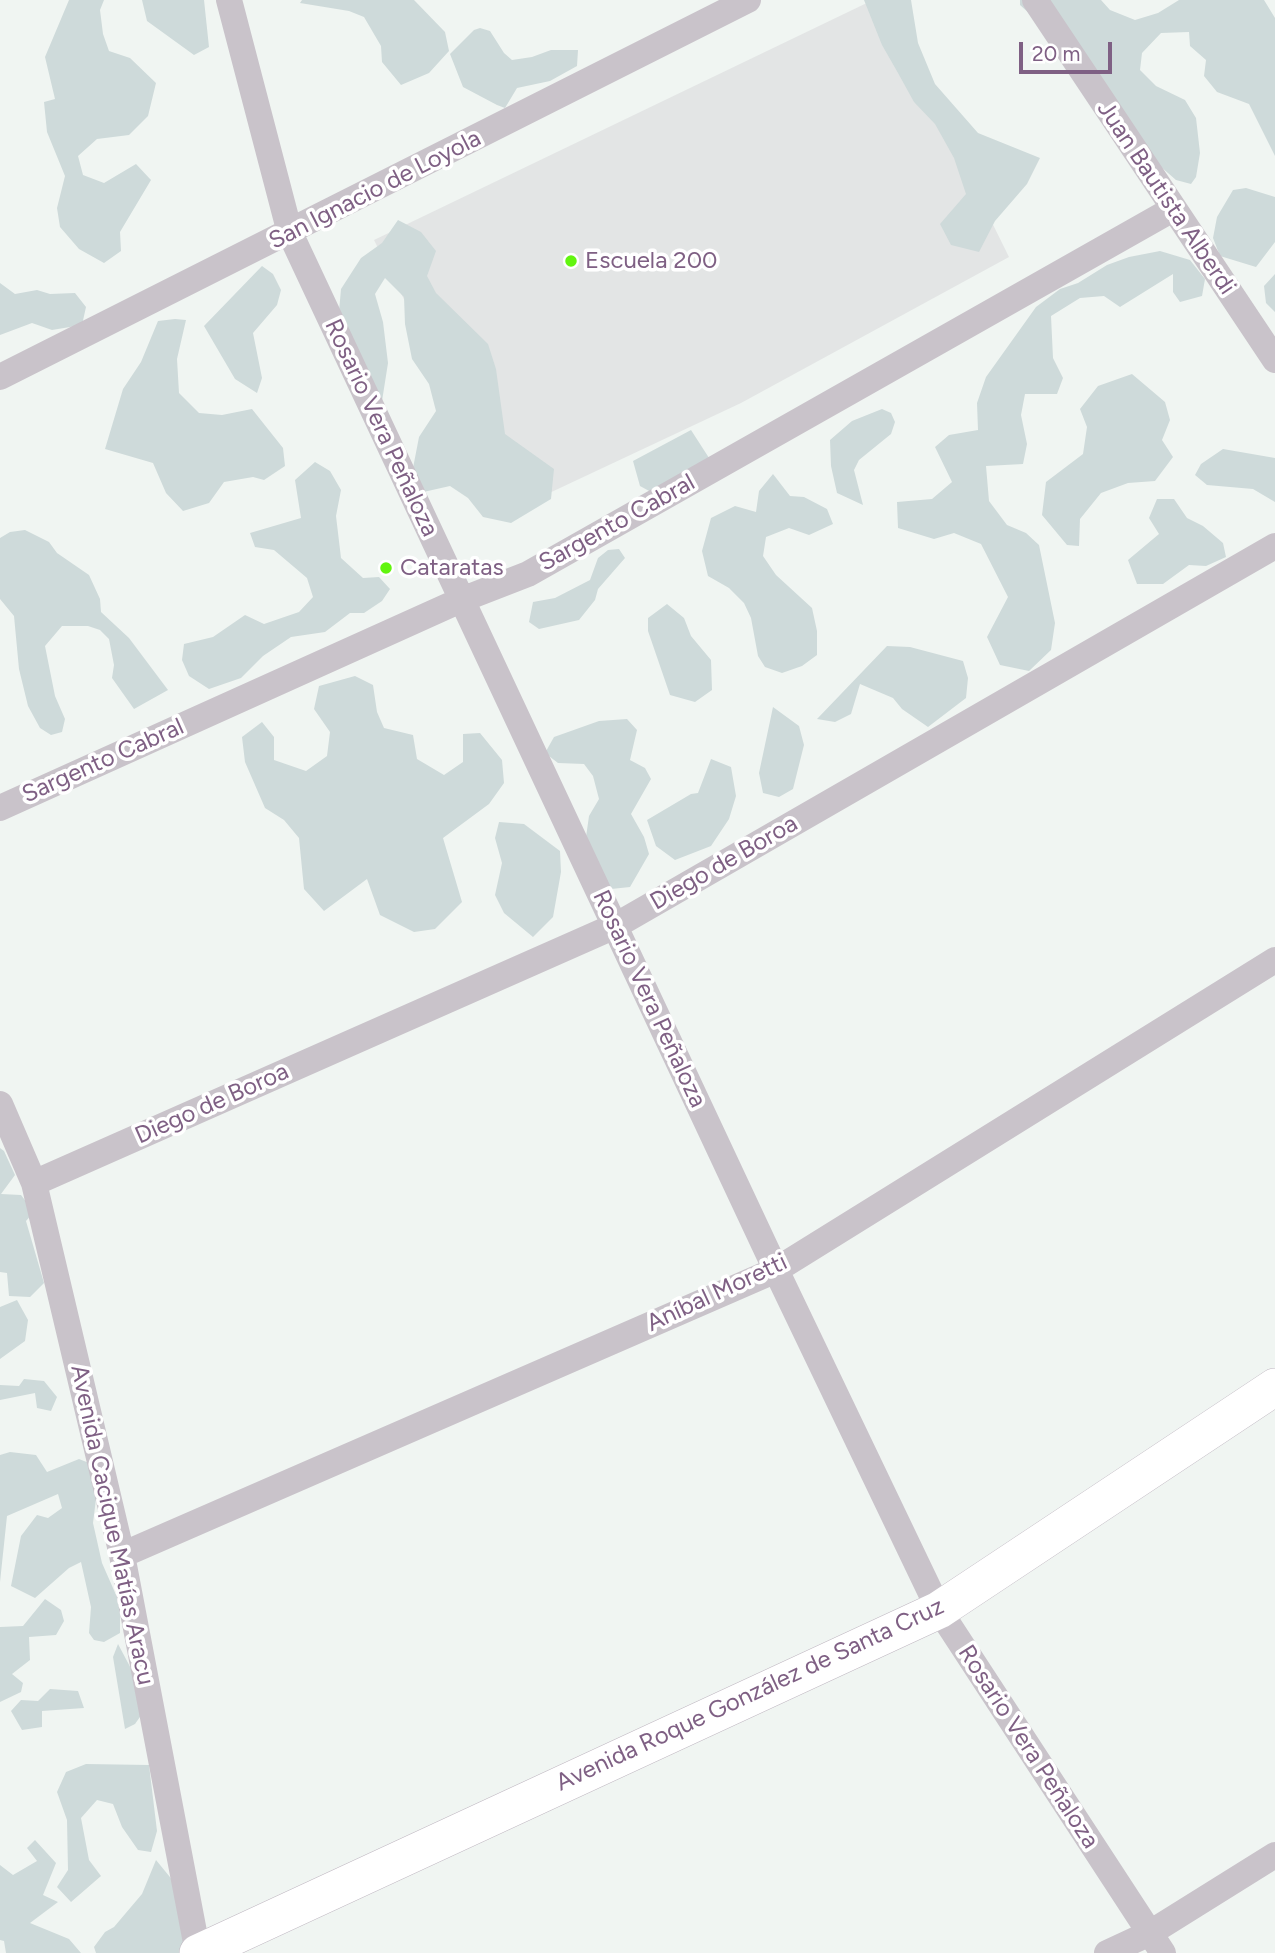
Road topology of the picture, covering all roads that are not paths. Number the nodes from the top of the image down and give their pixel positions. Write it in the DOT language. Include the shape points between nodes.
graph roads {
  1 [pos="229,0"];
  2 [pos="748,0"];
  3 [pos="1035,0"];
  4 [pos="1173,209"];
  5 [pos="290,233"];
  6 [pos="1275,360"];
  7 [pos="0,377"];
  8 [pos="1275,546"];
  9 [pos="461,600"];
  10 [pos="0,808"];
  11 [pos="615,926"];
  12 [pos="1275,960"];
  13 [pos="0,1104"];
  14 [pos="34,1183"];
  15 [pos="776,1270"];
  16 [pos="1275,1387"];
  17 [pos="122,1555"];
  18 [pos="939,1610"];
  19 [pos="1275,1855"];
  20 [pos="1156,1943"];
  21 [pos="198,1953"];
  22 [pos="1107,1953"];
  1 -- 5 [label="street, Rosario Vera Peñaloza"];
  2 -- 5 [label="street, San Ignacio de Loyola"];
  3 -- 4 [label="street, Juan Bautista Alberdi"];
  4 -- 6 [label="street, Juan Bautista Alberdi"];
  4 -- 9 [label="street, Sargento Cabral" via="528,574"];
  5 -- 7 [label="street, San Ignacio de Loyola"];
  5 -- 9 [label="street, Rosario Vera Peñaloza"];
  8 -- 11 [label="street, Diego de Boroa"];
  9 -- 10 [label="street, Sargento Cabral"];
  9 -- 11 [label="street, Rosario Vera Peñaloza"];
  11 -- 14 [label="street, Diego de Boroa"];
  11 -- 15 [label="street, Rosario Vera Peñaloza"];
  12 -- 15 [label="street, Aníbal Moretti"];
  13 -- 14 [label="street, Avenida Cacique Matías Aracu"];
  14 -- 17 [label="street, Avenida Cacique Matías Aracu"];
  15 -- 17 [label="street, Aníbal Moretti"];
  15 -- 18 [label="street, Rosario Vera Peñaloza"];
  16 -- 18 [label="main road, Avenida Roque González de Santa Cruz"];
  17 -- 21 [label="street, Avenida Cacique Matías Aracu"];
  18 -- 20 [label="street, Rosario Vera Peñaloza"];
  18 -- 21 [label="main road, Avenida Roque González de Santa Cruz"];
  19 -- 20 [label="street"];
  20 -- 22 [label="street"];
}
